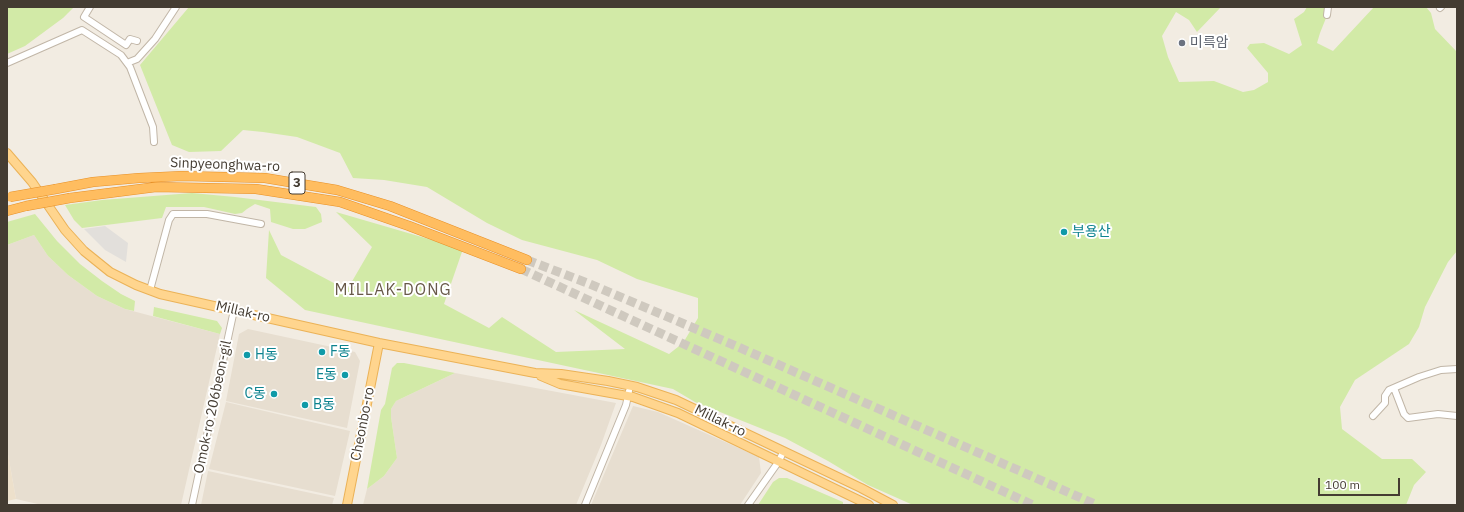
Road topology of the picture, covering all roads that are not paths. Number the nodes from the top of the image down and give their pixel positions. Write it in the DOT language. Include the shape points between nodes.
graph roads {
  1 [pos="90,7"];
  2 [pos="176,7"];
  3 [pos="1328,7"];
  4 [pos="1327,15"];
  5 [pos="137,41"];
  6 [pos="7,63"];
  7 [pos="127,63"];
  8 [pos="154,142"];
  9 [pos="7,153"];
  10 [pos="9,198"];
  11 [pos="7,212"];
  12 [pos="258,224"];
  13 [pos="526,260"];
  14 [pos="521,269"];
  15 [pos="150,290"];
  16 [pos="234,310"];
  17 [pos="379,343"];
  18 [pos="1457,369"];
  19 [pos="535,373"];
  20 [pos="1394,388"];
  21 [pos="629,391"];
  22 [pos="1373,416"];
  23 [pos="1457,416"];
  24 [pos="783,452"];
  25 [pos="779,461"];
  26 [pos="856,502"];
  27 [pos="192,505"];
  28 [pos="347,505"];
  29 [pos="585,505"];
  30 [pos="748,505"];
  31 [pos="870,505"];
  32 [pos="893,505"];
  1 -- 5 [label="street" via="84,17 126,45 130,39"];
  2 -- 7 [label="street" via="155,39 137,59"];
  3 -- 4 [label="street"];
  6 -- 7 [label="street" via="82,30 121,55"];
  7 -- 8 [label="street" via="153,127"];
  9 -- 15 [label="main road, Millak-ro" via="84,251 110,272"];
  10 -- 13 [label="highway, Sinpyeonghwa-ro / 3, bridge" via="93,182 139,178 265,178 337,190 390,206"];
  11 -- 14 [label="highway, Sinpyeonghwa-ro / 3, bridge" via="70,198 156,187 256,189 340,202"];
  12 -- 15 [label="street" via="207,214 173,214 169,220"];
  15 -- 16 [label="main road, Millak-ro"];
  16 -- 17 [label="main road, Millak-ro"];
  16 -- 27 [label="street, Omok-ro 206beon-gil"];
  17 -- 19 [label="main road, Millak-ro"];
  17 -- 28 [label="main road, Cheonbo-ro"];
  18 -- 20 [label="street" via="1441,370"];
  19 -- 24 [label="main road, Millak-ro" via="561,374 637,387 676,400"];
  19 -- 25 [label="main road, Millak-ro" via="560,384 633,397 678,412"];
  20 -- 22 [label="street" via="1388,390 1385,403"];
  20 -- 23 [label="street" via="1408,418 1438,414"];
  21 -- 29 [label="street" via="626,405"];
  24 -- 25 [label="street"];
  24 -- 32 [label="main road, Millak-ro"];
  25 -- 26 [label="main road, Millak-ro"];
  25 -- 30 [label="street"];
  26 -- 31 [label="main road, Millak-ro"];
}
